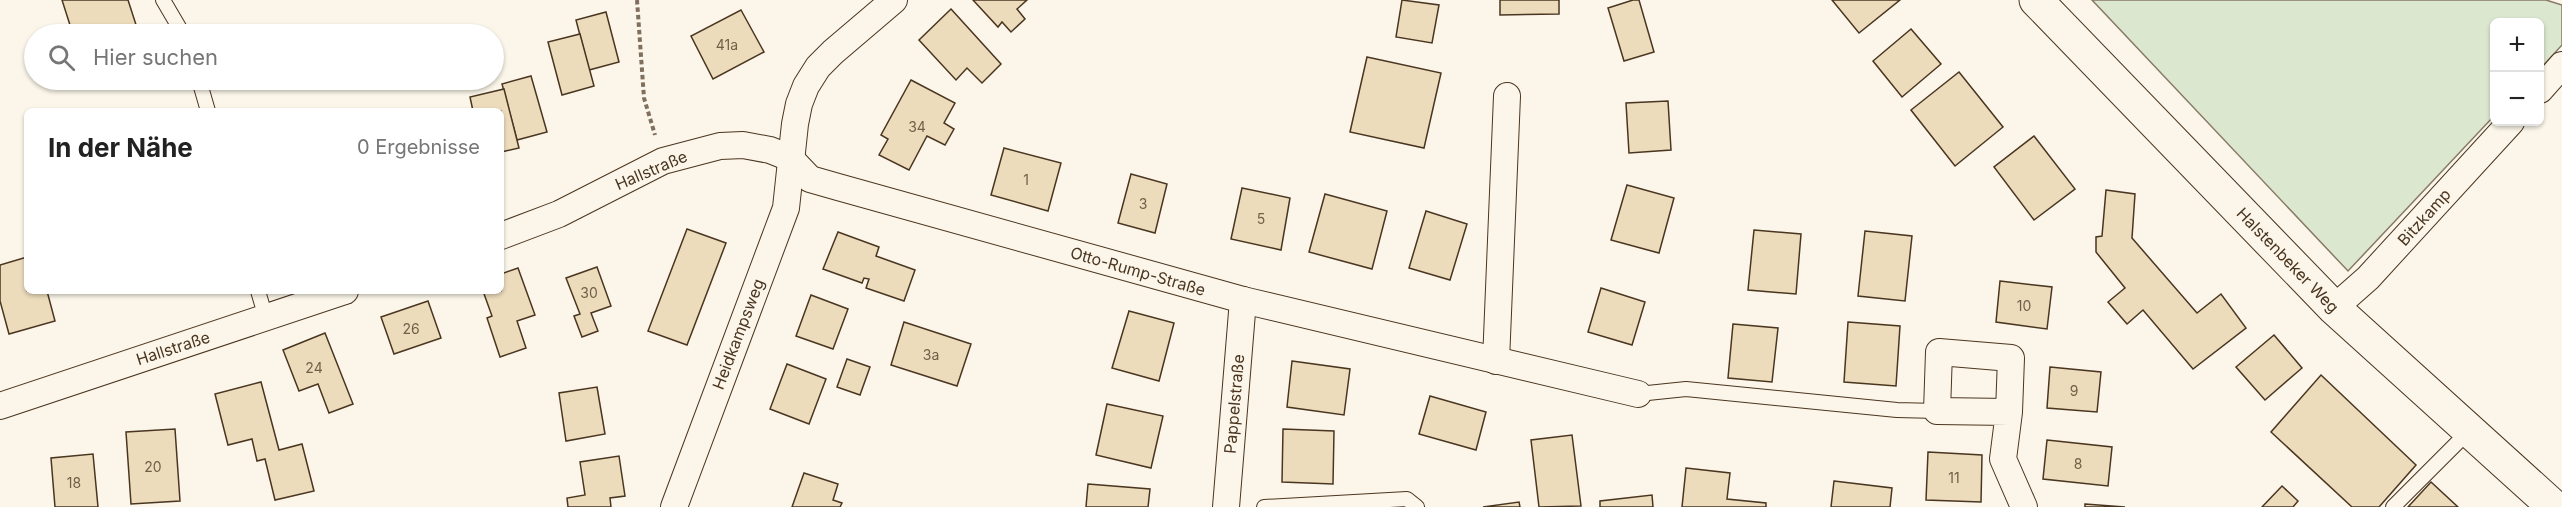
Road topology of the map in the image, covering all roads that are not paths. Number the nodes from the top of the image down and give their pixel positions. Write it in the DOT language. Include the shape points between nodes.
graph roads {
  1 [pos="163,0"];
  2 [pos="894,0"];
  3 [pos="2036,0"];
  4 [pos="177,24"];
  5 [pos="2562,65"];
  6 [pos="2544,85"];
  7 [pos="203,90"];
  8 [pos="1507,96"];
  9 [pos="207,108"];
  10 [pos="2507,126"];
  11 [pos="790,158"];
  12 [pos="504,235"];
  13 [pos="259,294"];
  14 [pos="336,294"];
  15 [pos="1243,300"];
  16 [pos="2334,308"];
  17 [pos="266,318"];
  18 [pos="1496,361"];
  19 [pos="1638,394"];
  20 [pos="0,406"];
  21 [pos="1937,411"];
  22 [pos="2009,412"];
  23 [pos="2469,431"];
  24 [pos="675,507"];
  25 [pos="1226,507"];
  26 [pos="1264,507"];
  27 [pos="1416,507"];
  28 [pos="2024,507"];
  29 [pos="2393,507"];
  30 [pos="2554,507"];
  1 -- 4 [label="lane"];
  2 -- 11 [label="street" via="818,67 799,104"];
  3 -- 16 [label="main road, Halstenbeker Weg"];
  5 -- 6 [label="street"];
  7 -- 9 [label="lane"];
  8 -- 18 [label="street"];
  10 -- 16 [label="street, Bitzkamp" via="2368,278"];
  11 -- 12 [label="street, Hallstraße" via="743,144 663,161 559,214"];
  11 -- 15 [label="street, Otto-Rump-Straße" via="810,179"];
  11 -- 24 [label="street, Heidkampsweg" via="786,208"];
  13 -- 17 [label="lane"];
  14 -- 17 [label="street, Hallstraße"];
  15 -- 18 [label="street, Otto-Rump-Straße"];
  15 -- 25 [label="street, Pappelstraße"];
  16 -- 23 [label="main road, Halstenbeker Weg"];
  17 -- 20 [label="street, Hallstraße"];
  18 -- 19 [label="street, Otto-Rump-Straße"];
  19 -- 21 [label="lane" via="1686,389"];
  21 -- 22 [label="street"];
  21 -- 22 [label="street" via="1939,352 2011,358"];
  22 -- 28 [label="street" via="2003,459"];
  23 -- 29 [label="lane"];
  23 -- 30 [label="main road, Halstenbeker Weg"];
  26 -- 27 [label="lane" via="1407,500"];
}
